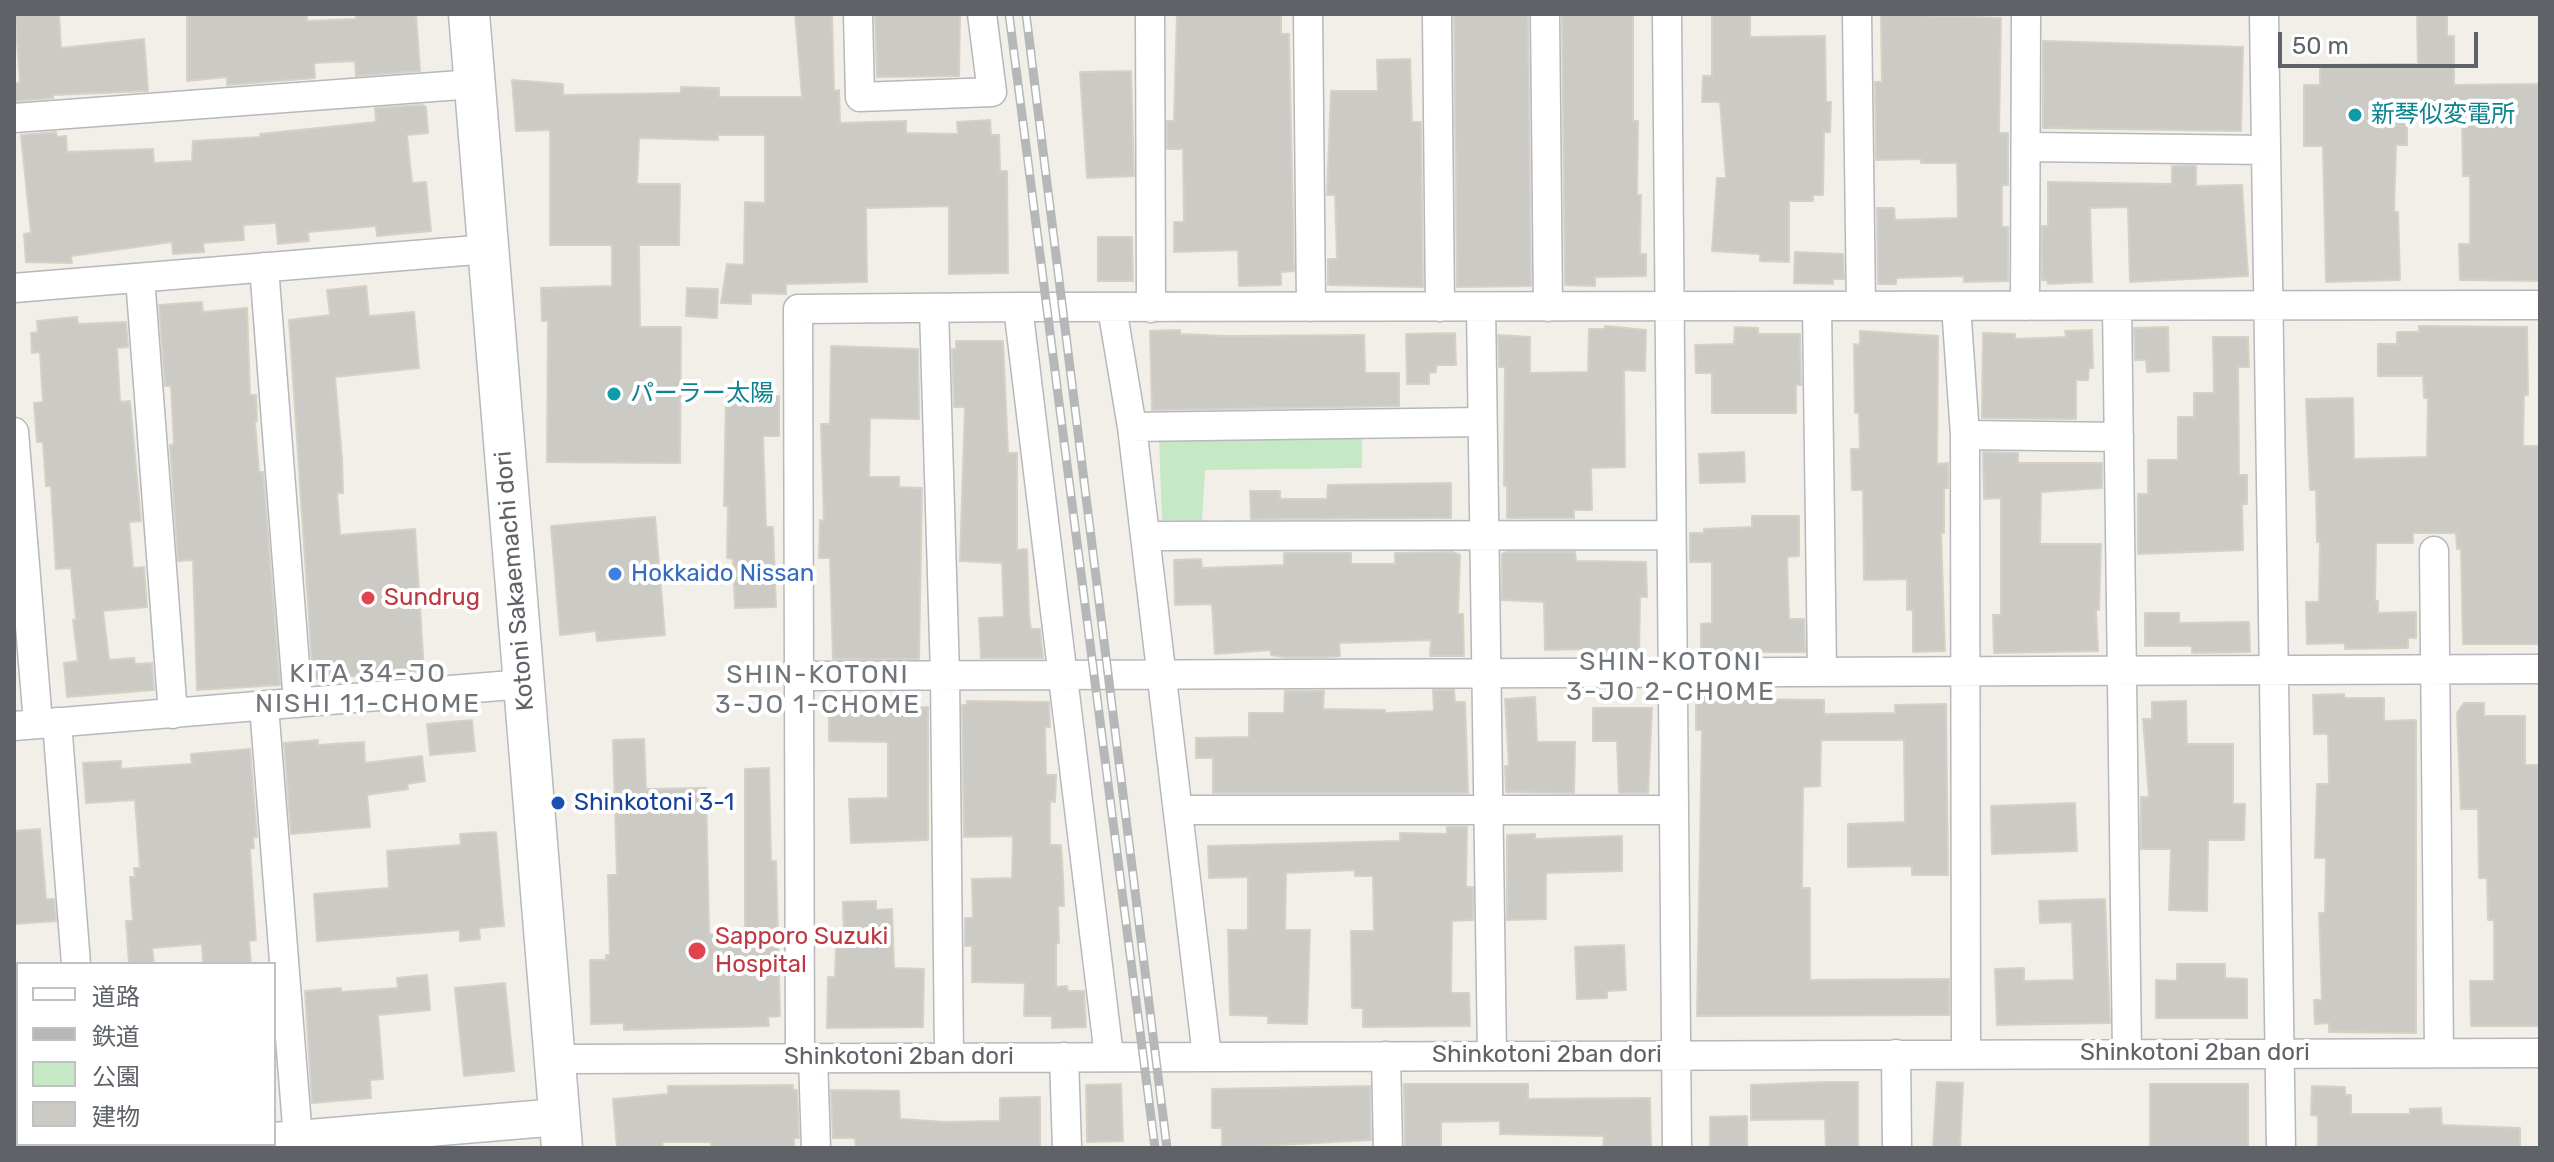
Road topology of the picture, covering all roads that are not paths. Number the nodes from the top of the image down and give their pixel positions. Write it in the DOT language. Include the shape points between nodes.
graph roads {
  1 [pos="469,14"];
  2 [pos="858,14"];
  3 [pos="982,14"];
  4 [pos="1150,14"];
  5 [pos="1308,14"];
  6 [pos="1437,14"];
  7 [pos="1545,14"];
  8 [pos="1667,14"];
  9 [pos="1857,14"];
  10 [pos="2026,14"];
  11 [pos="2264,14"];
  12 [pos="474,84"];
  13 [pos="14,118"];
  14 [pos="2028,147"];
  15 [pos="2266,150"];
  16 [pos="488,249"];
  17 [pos="264,267"];
  18 [pos="140,278"];
  19 [pos="14,288"];
  20 [pos="2267,305"];
  21 [pos="2540,305"];
  22 [pos="1817,306"];
  23 [pos="1861,306"];
  24 [pos="1956,306"];
  25 [pos="2025,306"];
  26 [pos="2117,306"];
  27 [pos="1018,307"];
  28 [pos="1311,307"];
  29 [pos="1440,307"];
  30 [pos="1481,307"];
  31 [pos="1548,307"];
  32 [pos="1668,307"];
  33 [pos="934,308"];
  34 [pos="1112,308"];
  35 [pos="1151,308"];
  36 [pos="1481,422"];
  37 [pos="1132,427"];
  38 [pos="14,432"];
  39 [pos="1965,435"];
  40 [pos="2119,437"];
  41 [pos="1670,535"];
  42 [pos="1146,536"];
  43 [pos="1483,536"];
  44 [pos="2434,551"];
  45 [pos="2273,669"];
  46 [pos="2540,669"];
  47 [pos="2433,670"];
  48 [pos="1671,672"];
  49 [pos="1822,672"];
  50 [pos="1964,672"];
  51 [pos="2119,672"];
  52 [pos="1488,673"];
  53 [pos="1062,674"];
  54 [pos="945,675"];
  55 [pos="1163,675"];
  56 [pos="802,676"];
  57 [pos="524,684"];
  58 [pos="298,703"];
  59 [pos="264,706"];
  60 [pos="173,714"];
  61 [pos="36,724"];
  62 [pos="1179,810"];
  63 [pos="1672,810"];
  64 [pos="1490,812"];
  65 [pos="76,962"];
  66 [pos="2127,1053"];
  67 [pos="2279,1053"];
  68 [pos="2439,1053"];
  69 [pos="2540,1053"];
  70 [pos="1896,1054"];
  71 [pos="1966,1054"];
  72 [pos="1674,1055"];
  73 [pos="1109,1056"];
  74 [pos="1207,1056"];
  75 [pos="1386,1056"];
  76 [pos="1492,1056"];
  77 [pos="949,1057"];
  78 [pos="1064,1057"];
  79 [pos="806,1058"];
  80 [pos="555,1059"];
  81 [pos="560,1132"];
  82 [pos="286,1140"];
  83 [pos="362,1141"];
  84 [pos="816,1148"];
  85 [pos="1067,1148"];
  86 [pos="1388,1148"];
  87 [pos="1677,1148"];
  88 [pos="1897,1148"];
  89 [pos="2281,1148"];
  1 -- 12 [label="main road, Kotoni Sakaemachi dori"];
  2 -- 3 [label="street" via="860,97 992,92"];
  4 -- 35 [label="street"];
  5 -- 28 [label="street"];
  6 -- 29 [label="street"];
  7 -- 31 [label="street"];
  8 -- 32 [label="street"];
  9 -- 23 [label="street"];
  10 -- 14 [label="street"];
  11 -- 15 [label="street"];
  12 -- 13 [label="street"];
  12 -- 16 [label="main road, Kotoni Sakaemachi dori"];
  14 -- 15 [label="street"];
  14 -- 25 [label="street"];
  15 -- 20 [label="street"];
  16 -- 17 [label="street"];
  16 -- 57 [label="main road, Kotoni Sakaemachi dori"];
  17 -- 18 [label="street"];
  17 -- 58 [label="street"];
  18 -- 19 [label="street"];
  18 -- 60 [label="street"];
  20 -- 21 [label="street"];
  20 -- 26 [label="street"];
  20 -- 45 [label="street"];
  22 -- 23 [label="street"];
  22 -- 32 [label="street"];
  22 -- 49 [label="street"];
  23 -- 24 [label="street"];
  24 -- 25 [label="street"];
  24 -- 39 [label="street"];
  25 -- 26 [label="street"];
  26 -- 40 [label="street"];
  27 -- 33 [label="street"];
  27 -- 34 [label="street"];
  27 -- 53 [label="street"];
  28 -- 29 [label="street"];
  28 -- 35 [label="street"];
  29 -- 30 [label="street"];
  30 -- 31 [label="street"];
  30 -- 36 [label="street"];
  31 -- 32 [label="street"];
  32 -- 41 [label="street"];
  33 -- 54 [label="street"];
  33 -- 56 [label="street" via="798,309"];
  34 -- 35 [label="street"];
  34 -- 37 [label="street"];
  36 -- 37 [label="street"];
  36 -- 43 [label="street"];
  37 -- 42 [label="street"];
  38 -- 61 [label="street"];
  39 -- 40 [label="street"];
  39 -- 50 [label="street"];
  40 -- 51 [label="street"];
  41 -- 43 [label="street"];
  41 -- 48 [label="street"];
  42 -- 43 [label="street"];
  42 -- 55 [label="street"];
  43 -- 52 [label="street"];
  44 -- 47 [label="street"];
  45 -- 47 [label="street"];
  45 -- 51 [label="street"];
  45 -- 67 [label="street"];
  46 -- 47 [label="street"];
  47 -- 68 [label="street"];
  48 -- 49 [label="street"];
  48 -- 52 [label="street"];
  48 -- 63 [label="street"];
  49 -- 50 [label="street"];
  50 -- 51 [label="street"];
  50 -- 71 [label="street"];
  51 -- 66 [label="street"];
  52 -- 55 [label="street"];
  52 -- 64 [label="street"];
  53 -- 54 [label="street"];
  53 -- 55 [label="street"];
  53 -- 73 [label="street"];
  54 -- 56 [label="street"];
  54 -- 77 [label="street"];
  55 -- 62 [label="street"];
  56 -- 79 [label="street"];
  57 -- 58 [label="street"];
  57 -- 80 [label="main road, Kotoni Sakaemachi dori"];
  58 -- 59 [label="street"];
  59 -- 60 [label="street"];
  59 -- 82 [label="street"];
  60 -- 61 [label="street"];
  61 -- 65 [label="street"];
  62 -- 64 [label="street"];
  62 -- 74 [label="street"];
  63 -- 64 [label="street"];
  63 -- 72 [label="street"];
  64 -- 76 [label="street"];
  66 -- 67 [label="street, Shinkotoni 2ban dori"];
  66 -- 71 [label="street, Shinkotoni 2ban dori"];
  67 -- 68 [label="street, Shinkotoni 2ban dori"];
  67 -- 89 [label="street"];
  68 -- 69 [label="street, Shinkotoni 2ban dori"];
  70 -- 71 [label="street, Shinkotoni 2ban dori"];
  70 -- 72 [label="street, Shinkotoni 2ban dori"];
  70 -- 88 [label="street"];
  72 -- 76 [label="street, Shinkotoni 2ban dori"];
  72 -- 87 [label="street"];
  73 -- 74 [label="street, Shinkotoni 2ban dori"];
  73 -- 78 [label="street, Shinkotoni 2ban dori"];
  74 -- 75 [label="street, Shinkotoni 2ban dori"];
  75 -- 76 [label="street, Shinkotoni 2ban dori"];
  75 -- 86 [label="street"];
  77 -- 78 [label="street, Shinkotoni 2ban dori"];
  77 -- 79 [label="street, Shinkotoni 2ban dori"];
  78 -- 85 [label="street"];
  79 -- 80 [label="street, Shinkotoni 2ban dori"];
  79 -- 84 [label="street"];
  80 -- 81 [label="main road, Kotoni Sakaemachi dori"];
  81 -- 83 [label="street"];
  82 -- 83 [label="street"];
}
